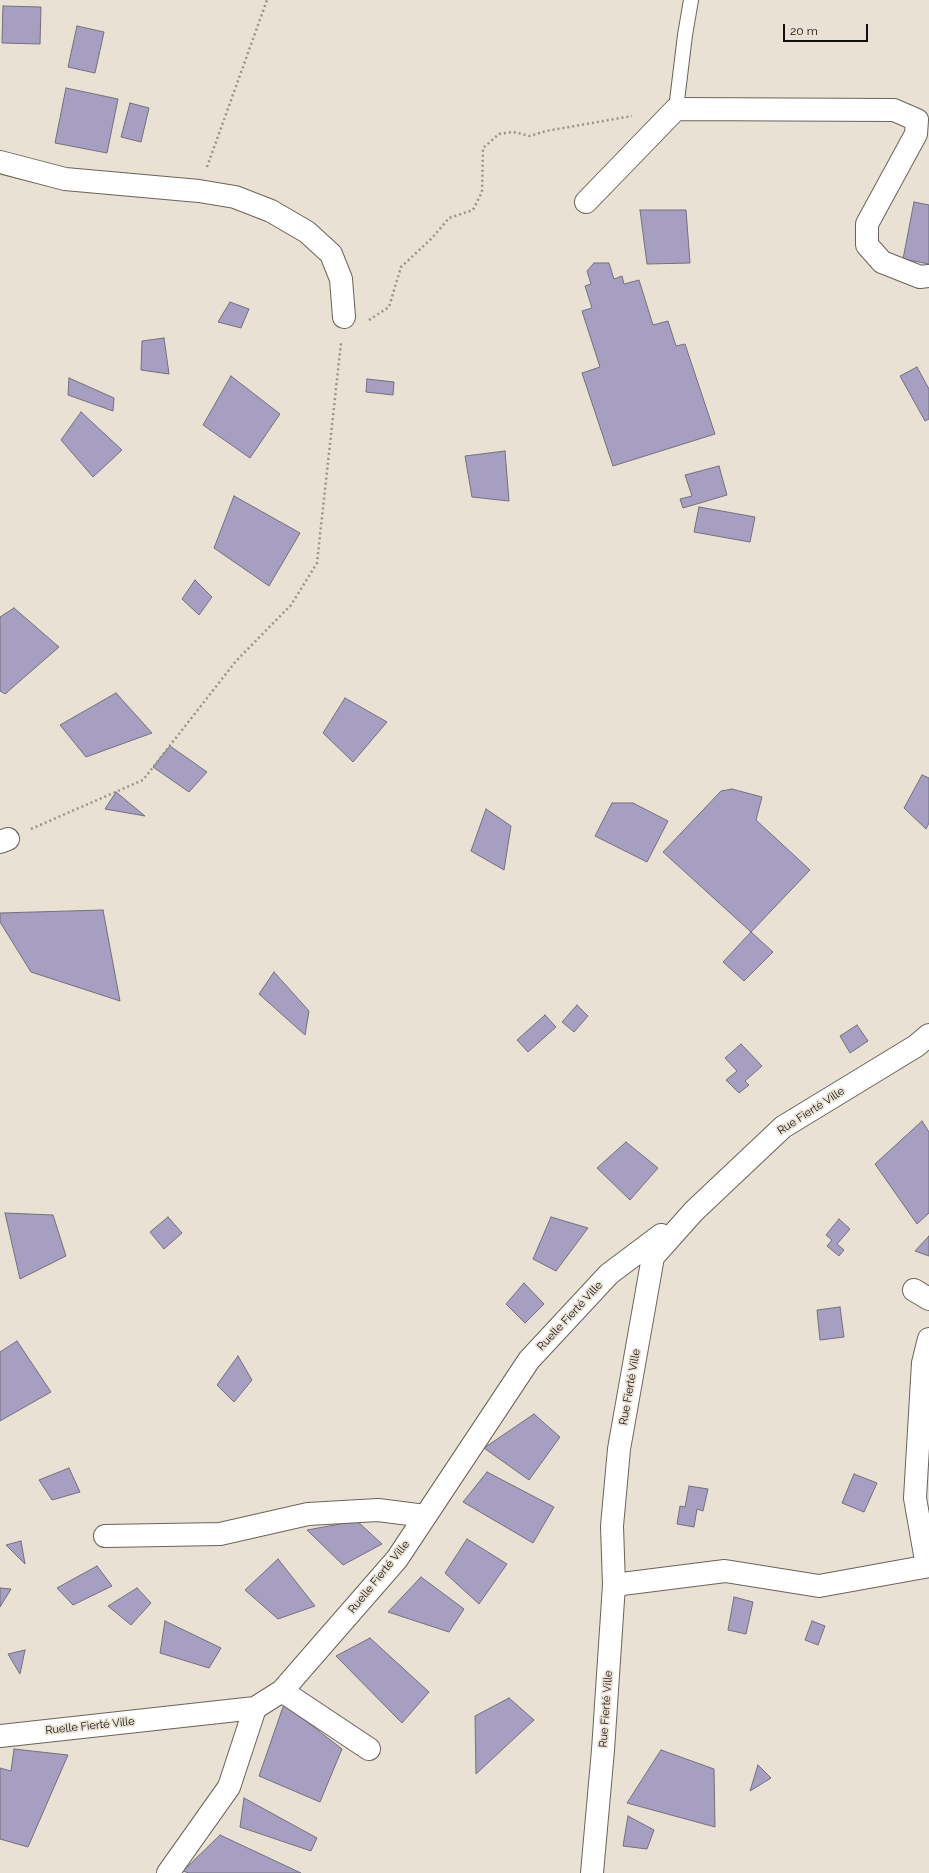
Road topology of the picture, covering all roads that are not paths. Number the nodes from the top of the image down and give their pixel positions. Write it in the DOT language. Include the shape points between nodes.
graph roads {
  1 [pos="691,0"];
  2 [pos="676,109"];
  3 [pos="0,162"];
  4 [pos="586,202"];
  5 [pos="929,276"];
  6 [pos="344,317"];
  7 [pos="929,1035"];
  8 [pos="694,1211"];
  9 [pos="929,1339"];
  10 [pos="425,1516"];
  11 [pos="105,1536"];
  12 [pos="928,1566"];
  13 [pos="614,1585"];
  14 [pos="282,1691"];
  15 [pos="255,1708"];
  16 [pos="0,1736"];
  17 [pos="369,1749"];
  18 [pos="168,1873"];
  19 [pos="592,1873"];
  1 -- 2 [label="lane" via="684,35"];
  2 -- 4 [label="street"];
  2 -- 5 [label="street" via="894,110 917,120 916,134 867,224 867,245 882,262 920,277"];
  3 -- 6 [label="street" via="65,179 199,191 235,197 271,211 307,232 331,254 341,279"];
  7 -- 8 [label="street, Rue Fierté Ville" via="916,1046 783,1127"];
  8 -- 10 [label="street, Ruelle Fierté Ville" via="609,1274 529,1360"];
  8 -- 13 [label="street, Rue Fierté Ville" via="653,1257 619,1449 612,1526"];
  9 -- 12 [label="street" via="923,1363 915,1498"];
  10 -- 11 [label="street" via="378,1510 308,1514 220,1534"];
  10 -- 14 [label="street, Ruelle Fierté Ville" via="397,1559"];
  12 -- 13 [label="street" via="819,1586 725,1571"];
  13 -- 19 [label="street, Rue Fierté Ville"];
  14 -- 15 [label="street, Ruelle Fierté Ville"];
  14 -- 17 [label="street"];
  15 -- 16 [label="street, Ruelle Fierté Ville"];
  15 -- 18 [label="street" via="229,1787"];
}
